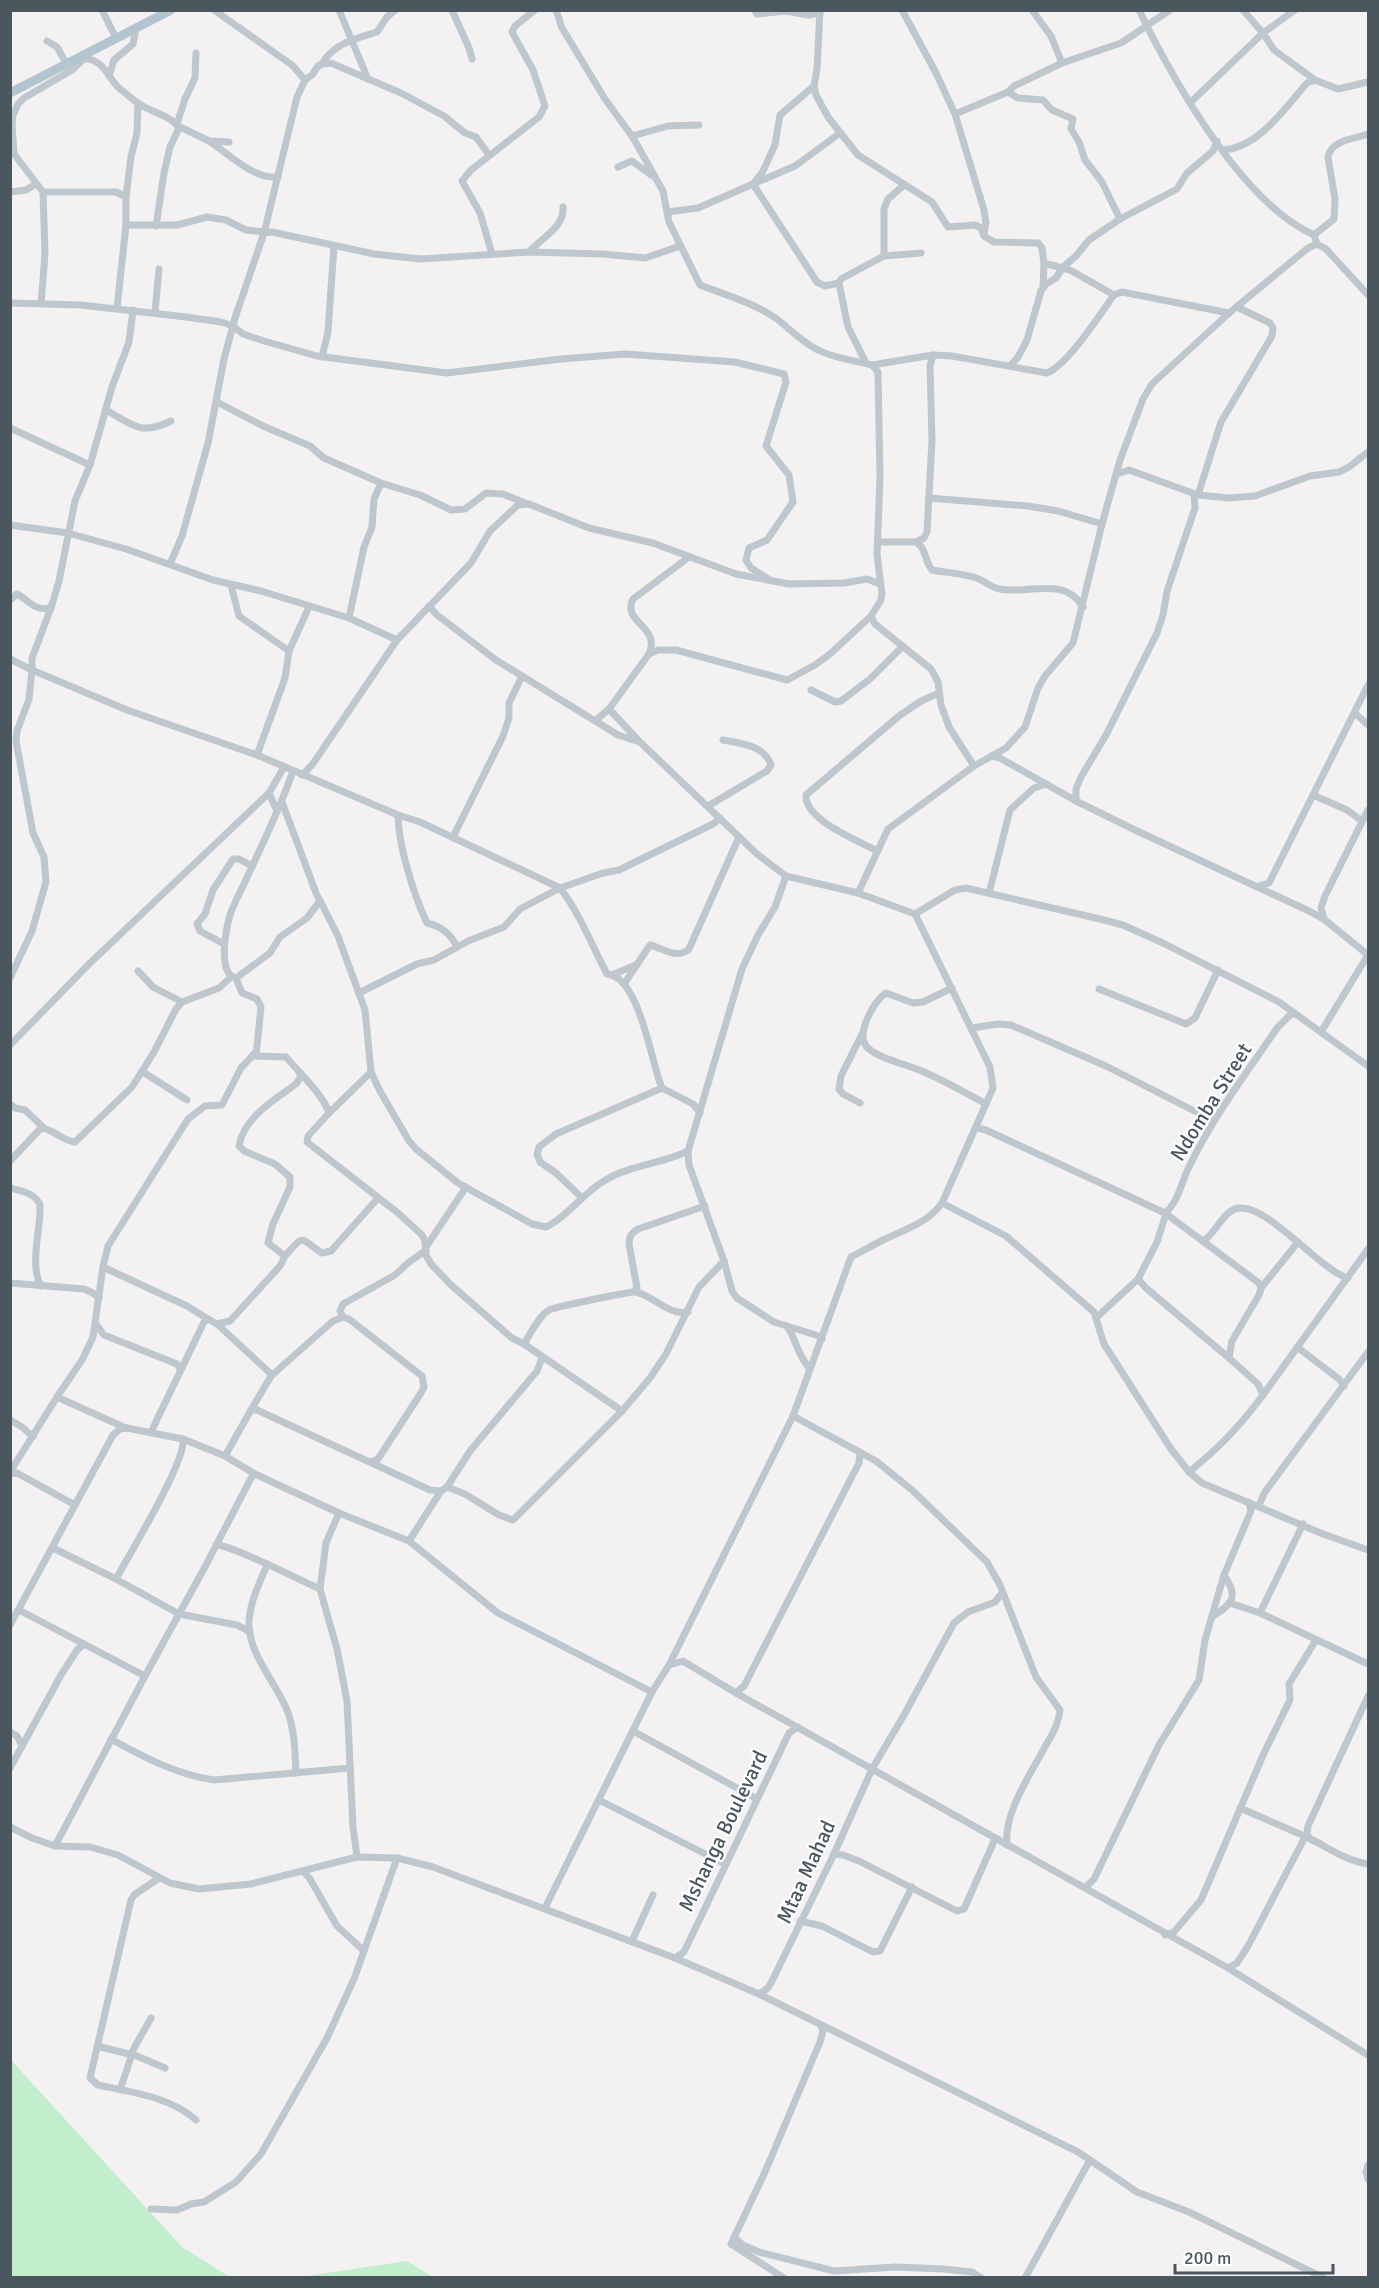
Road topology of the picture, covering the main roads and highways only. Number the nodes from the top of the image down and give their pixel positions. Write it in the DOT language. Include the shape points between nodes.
graph roads {
  1 [pos="171,10"];
  2 [pos="10,93"];
  1 -- 2 [label="main road"];
}
